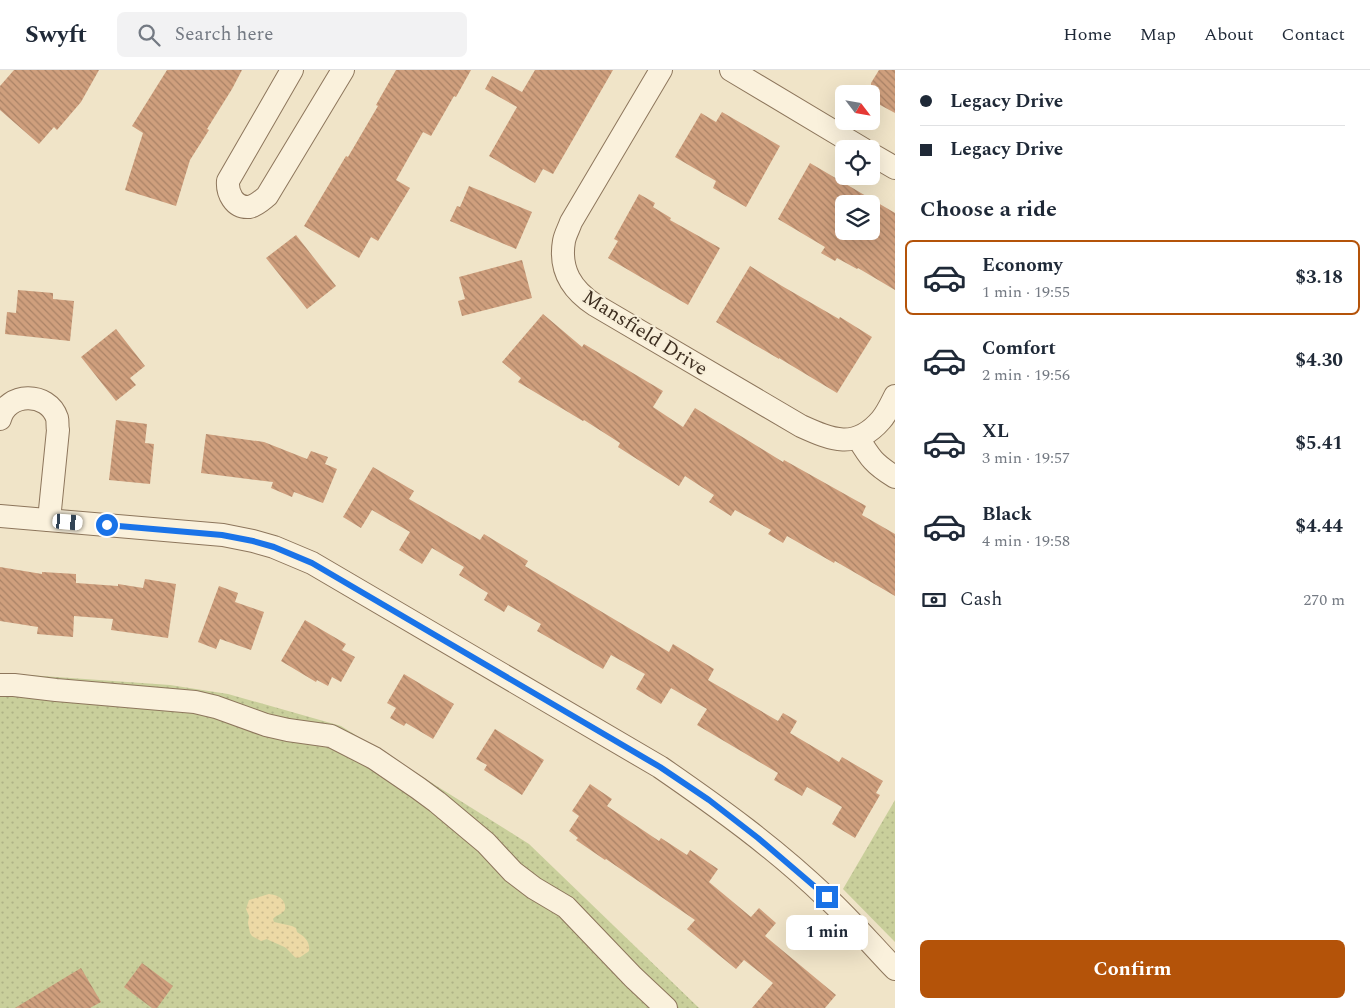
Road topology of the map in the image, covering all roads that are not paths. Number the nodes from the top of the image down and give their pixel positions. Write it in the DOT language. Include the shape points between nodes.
graph roads {
  1 [pos="292,70"];
  2 [pos="343,70"];
  3 [pos="661,70"];
  4 [pos="731,70"];
  5 [pos="847,140"];
  6 [pos="880,159"];
  7 [pos="895,168"];
  8 [pos="895,396"];
  9 [pos="0,420"];
  10 [pos="888,422"];
  11 [pos="858,438"];
  12 [pos="895,477"];
  13 [pos="0,516"];
  14 [pos="49,520"];
  15 [pos="0,685"];
  16 [pos="895,969"];
  17 [pos="666,1008"];
  1 -- 2 [label="street" via="228,181 229,195 243,206 260,203 267,196"];
  3 -- 11 [label="street, Mansfield Drive" via="571,222 564,240 563,258 574,288 583,298 801,426 839,440"];
  4 -- 5 [label="street"];
  6 -- 7 [label="street"];
  8 -- 10 [label="street"];
  9 -- 14 [label="street" via="8,406 19,399 30,398 51,408 57,418"];
  10 -- 11 [label="street"];
  11 -- 12 [label="street" via="872,460"];
  13 -- 14 [label="street"];
  14 -- 16 [label="street" via="222,535 274,547 312,563 660,767 709,800 827,897"];
  15 -- 17 [label="street" via="195,702 266,725 331,736 349,744 418,788 486,843 513,872 566,906"];
}
